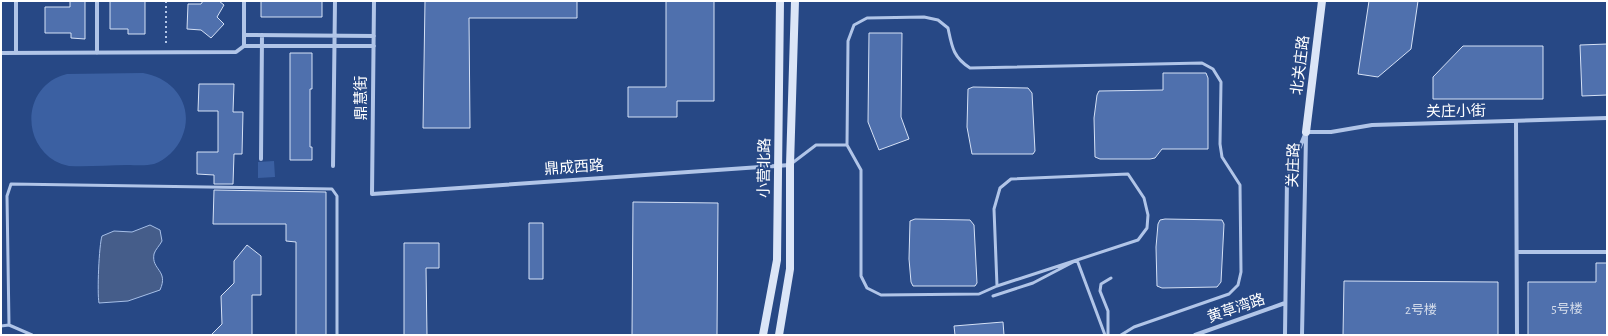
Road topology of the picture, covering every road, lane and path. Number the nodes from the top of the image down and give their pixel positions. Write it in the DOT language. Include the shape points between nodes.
graph roads {
  1 [pos="16,1"];
  2 [pos="97,1"];
  3 [pos="166,1"];
  4 [pos="244,1"];
  5 [pos="335,1"];
  6 [pos="374,1"];
  7 [pos="780,1"];
  8 [pos="795,1"];
  9 [pos="1322,1"];
  10 [pos="244,35"];
  11 [pos="262,35"];
  12 [pos="335,36"];
  13 [pos="374,36"];
  14 [pos="244,46"];
  15 [pos="262,46"];
  16 [pos="335,46"];
  17 [pos="374,46"];
  18 [pos="166,52"];
  19 [pos="16,53"];
  20 [pos="97,53"];
  21 [pos="1,54"];
  22 [pos="1607,118"];
  23 [pos="1516,122"];
  24 [pos="1306,132"];
  25 [pos="847,145"];
  26 [pos="261,159"];
  27 [pos="790,164"];
  28 [pos="778,165"];
  29 [pos="333,166"];
  30 [pos="372,194"];
  31 [pos="1518,252"];
  32 [pos="1607,252"];
  33 [pos="1077,260"];
  34 [pos="1111,278"];
  35 [pos="997,286"];
  36 [pos="993,296"];
  37 [pos="1285,303"];
  38 [pos="9,325"];
  39 [pos="1,326"];
  40 [pos="32,335"];
  41 [pos="337,335"];
  42 [pos="763,335"];
  43 [pos="779,335"];
  44 [pos="1106,335"];
  45 [pos="1121,335"];
  46 [pos="1195,335"];
  47 [pos="1285,335"];
  48 [pos="1302,335"];
  49 [pos="1517,335"];
  1 -- 19 [label="street"];
  2 -- 20 [label="street"];
  3 -- 18 [label="path"];
  4 -- 10 [label="street"];
  5 -- 12 [label="street"];
  6 -- 13 [label="street, 鼎慧街"];
  7 -- 28 [label="street, 小营北路"];
  8 -- 27 [label="street, 小营北路"];
  9 -- 24 [label="street, 北关庄路"];
  10 -- 11 [label="street"];
  10 -- 14 [label="street"];
  11 -- 12 [label="street"];
  11 -- 15 [label="street"];
  12 -- 13 [label="street"];
  12 -- 16 [label="street"];
  13 -- 17 [label="street, 鼎慧街"];
  14 -- 15 [label="street"];
  14 -- 18 [label="street" via="236,52"];
  15 -- 16 [label="street"];
  15 -- 26 [label="street"];
  16 -- 17 [label="street"];
  16 -- 29 [label="street"];
  17 -- 30 [label="street, 鼎慧街"];
  18 -- 20 [label="street"];
  19 -- 20 [label="street"];
  19 -- 21 [label="street"];
  22 -- 23 [label="street, 关庄小街"];
  23 -- 24 [label="street, 关庄小街" via="1372,125 1331,132"];
  23 -- 31 [label="street"];
  24 -- 37 [label="street, 关庄路" via="1287,179"];
  24 -- 48 [label="street, 关庄路"];
  25 -- 27 [label="lane" via="816,145"];
  25 -- 35 [label="lane" via="861,170 861,276 867,288 881,295 978,294"];
  25 -- 45 [label="lane" via="848,41 854,25 867,18 924,17 938,20 948,28 959,61 970,68 1202,63 1213,69 1221,82 1222,157 1240,186 1241,272 1238,285 1229,294 1134,327"];
  27 -- 28 [label="street, 鼎成西路"];
  27 -- 43 [label="street, 小营北路" via="790,269"];
  28 -- 30 [label="street, 鼎成西路"];
  28 -- 42 [label="street, 小营北路" via="777,260"];
  31 -- 32 [label="street"];
  31 -- 49 [label="street"];
  33 -- 35 [label="lane"];
  33 -- 35 [label="lane" via="1138,240 1147,228 1148,215 1144,198 1128,174 1011,179 1000,188 994,209"];
  33 -- 36 [label="lane" via="1033,283"];
  33 -- 44 [label="lane"];
  34 -- 44 [label="lane" via="1101,284 1100,291 1108,311"];
  37 -- 46 [label="street, 黄草湾路"];
  37 -- 47 [label="street, 关庄路"];
  38 -- 39 [label="lane"];
  38 -- 40 [label="lane"];
  38 -- 41 [label="lane" via="7,196 11,184 332,189 337,196"];
}
